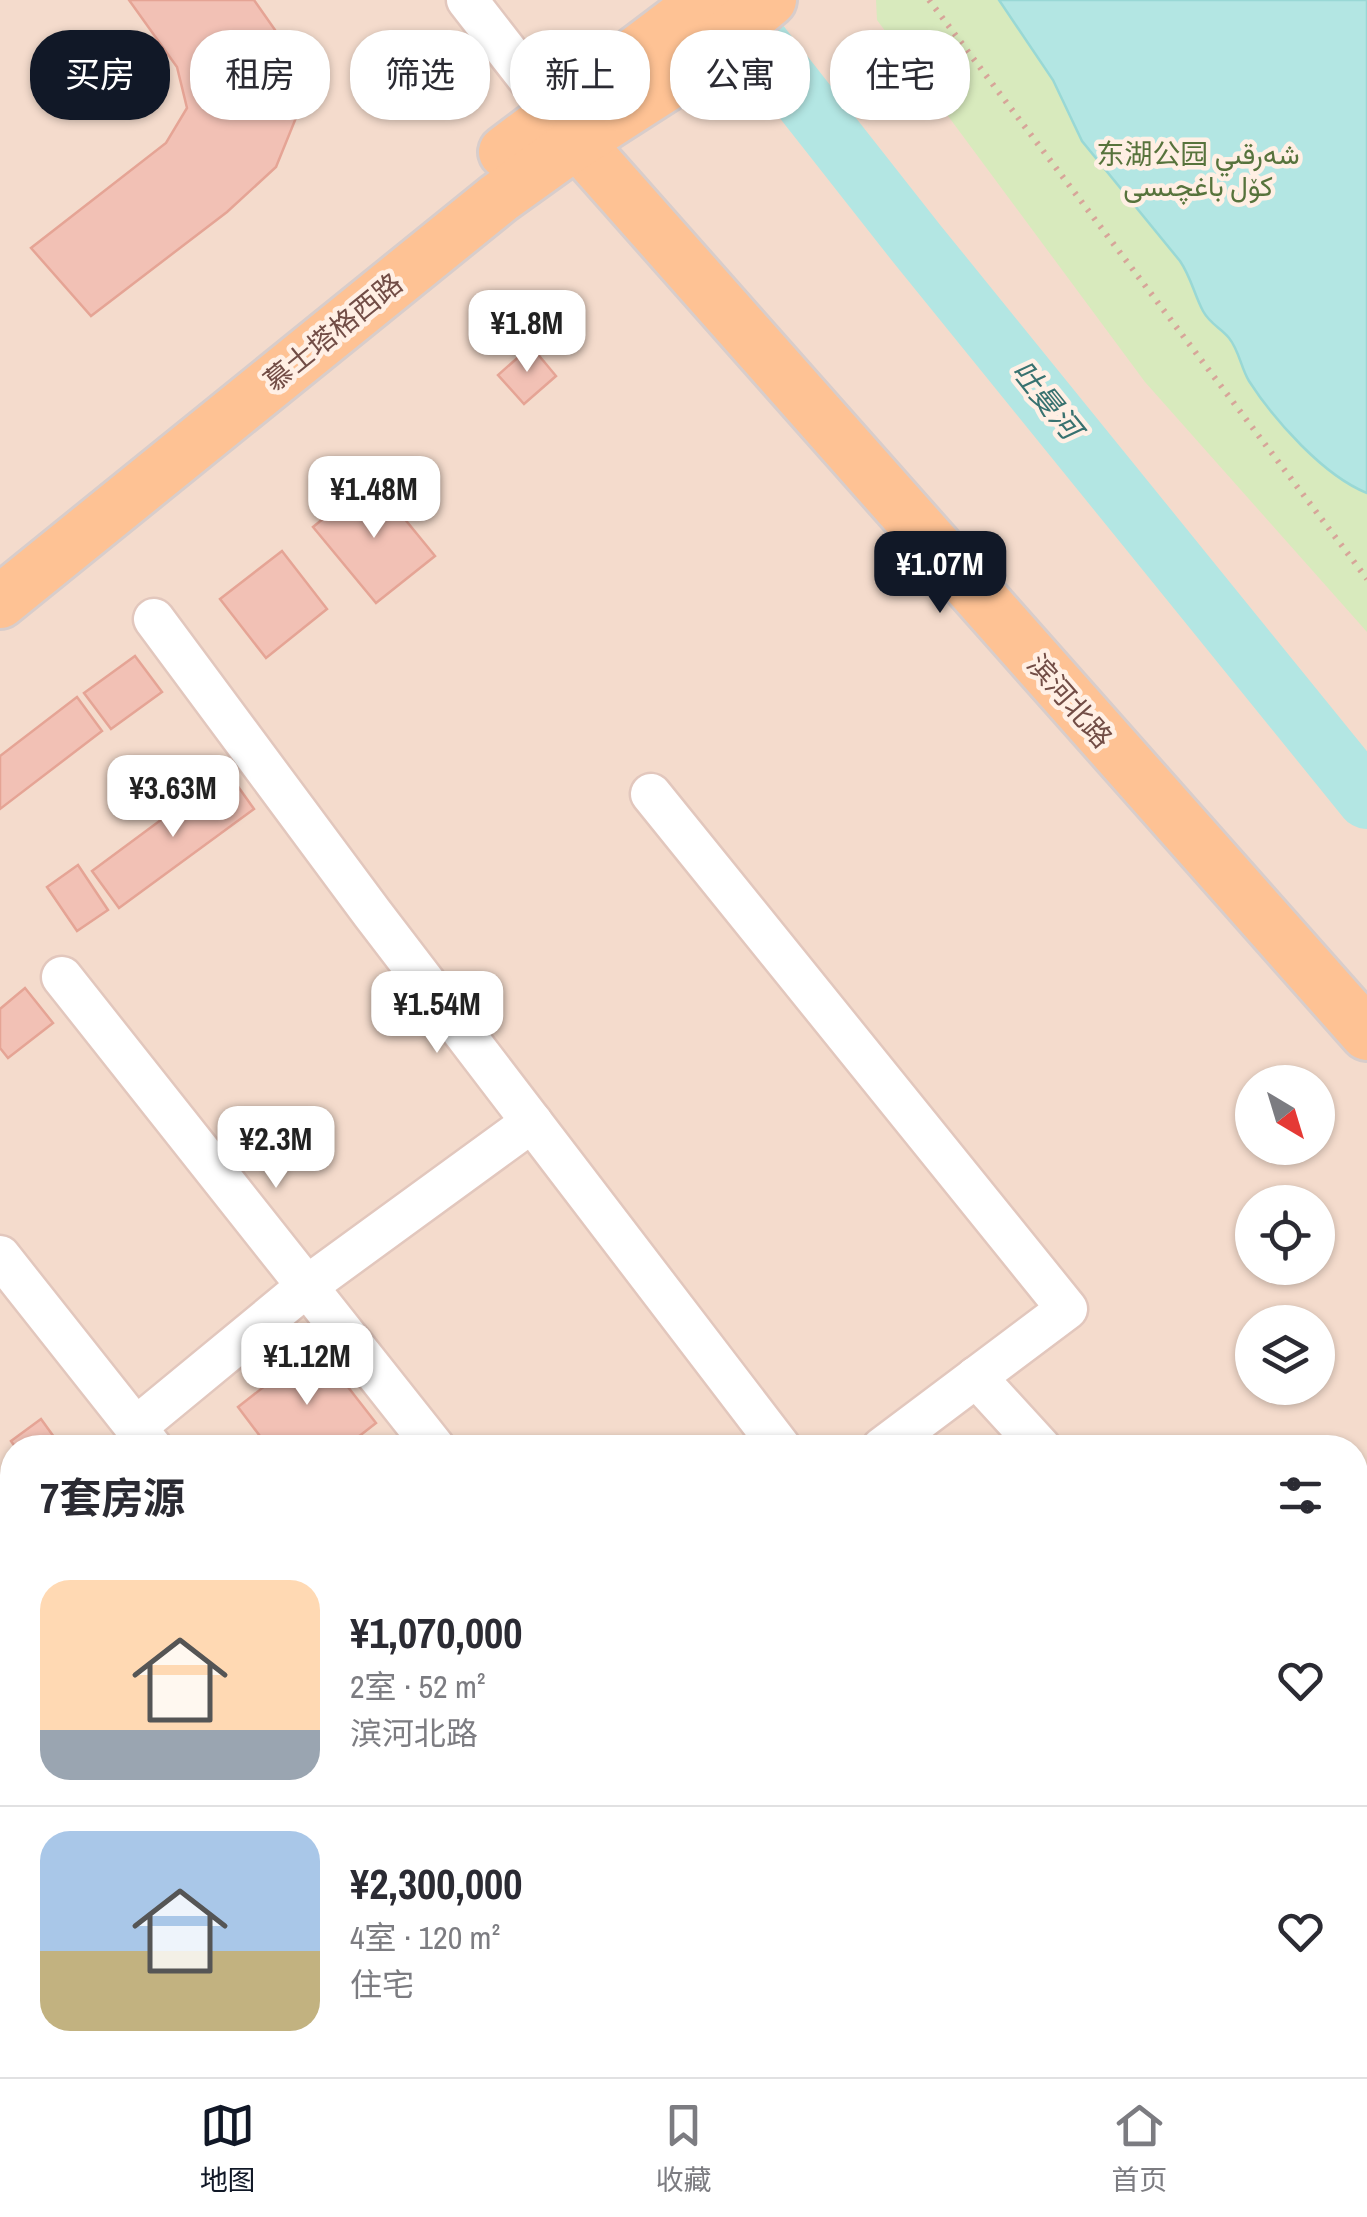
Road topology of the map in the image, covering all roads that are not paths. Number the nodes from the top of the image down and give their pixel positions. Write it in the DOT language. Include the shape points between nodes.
graph roads {
  1 [pos="467,0"];
  2 [pos="706,0"];
  3 [pos="770,0"];
  4 [pos="655,68"];
  5 [pos="566,128"];
  6 [pos="0,563"];
  7 [pos="0,602"];
  8 [pos="154,619"];
  9 [pos="650,794"];
  10 [pos="62,978"];
  11 [pos="1367,1034"];
  12 [pos="532,1122"];
  13 [pos="0,1256"];
  14 [pos="306,1286"];
  15 [pos="976,1377"];
  16 [pos="142,1435"];
  17 [pos="146,1435"];
  18 [pos="425,1435"];
  19 [pos="771,1435"];
  20 [pos="899,1435"];
  21 [pos="1029,1435"];
  1 -- 5 [label="street"];
  2 -- 4 [label="main road, 慕士塔格西路"];
  3 -- 4 [label="main road, 慕士塔格西路"];
  4 -- 5 [label="main road, 慕士塔格西路"];
  5 -- 6 [label="main road, 慕士塔格西路"];
  5 -- 7 [label="main road, 慕士塔格西路" via="499,198"];
  5 -- 11 [label="main road, 滨河北路"];
  8 -- 12 [label="street"];
  9 -- 15 [label="street" via="1068,1309"];
  10 -- 14 [label="street"];
  12 -- 14 [label="street"];
  12 -- 19 [label="street"];
  13 -- 16 [label="street"];
  14 -- 17 [label="street"];
  14 -- 18 [label="street"];
  15 -- 20 [label="street"];
  15 -- 21 [label="street"];
}
